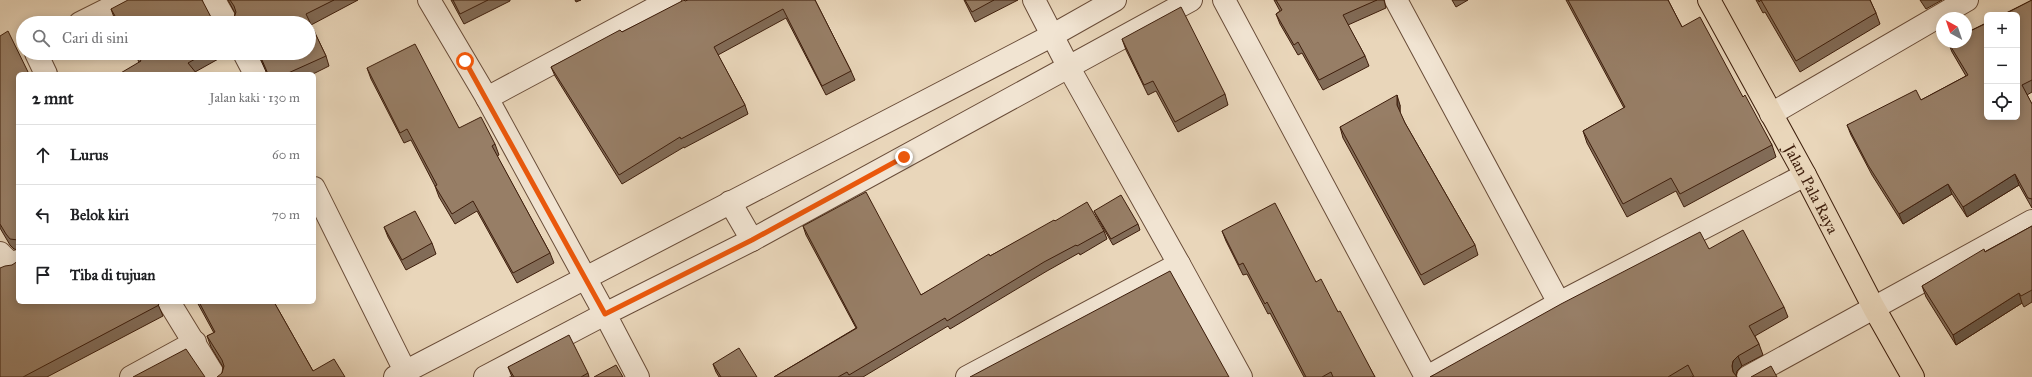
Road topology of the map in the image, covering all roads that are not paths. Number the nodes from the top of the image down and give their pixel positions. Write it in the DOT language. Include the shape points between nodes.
graph roads {
  1 [pos="126,0"];
  2 [pos="214,0"];
  3 [pos="429,0"];
  4 [pos="670,0"];
  5 [pos="1034,0"];
  6 [pos="1115,0"];
  7 [pos="1191,0"];
  8 [pos="1224,0"];
  9 [pos="1396,0"];
  10 [pos="1709,0"];
  11 [pos="1967,0"];
  12 [pos="94,16"];
  13 [pos="223,16"];
  14 [pos="1053,35"];
  15 [pos="39,60"];
  16 [pos="248,60"];
  17 [pos="1069,68"];
  18 [pos="45,72"];
  19 [pos="254,72"];
  20 [pos="487,98"];
  21 [pos="1771,114"];
  22 [pos="1806,175"];
  23 [pos="316,192"];
  24 [pos="730,202"];
  25 [pos="2032,221"];
  26 [pos="752,240"];
  27 [pos="1180,264"];
  28 [pos="584,278"];
  29 [pos="1559,303"];
  30 [pos="170,304"];
  31 [pos="1874,308"];
  32 [pos="605,314"];
  33 [pos="195,342"];
  34 [pos="403,375"];
  35 [pos="132,377"];
  36 [pos="215,377"];
  37 [pos="485,377"];
  38 [pos="638,377"];
  39 [pos="967,377"];
  40 [pos="1239,377"];
  41 [pos="1427,377"];
  42 [pos="1748,377"];
  43 [pos="1913,377"];
  1 -- 12 [label="street"];
  2 -- 13 [label="street"];
  3 -- 20 [label="street"];
  4 -- 20 [label="street"];
  5 -- 14 [label="street"];
  6 -- 14 [label="street"];
  7 -- 17 [label="street"];
  8 -- 41 [label="street"];
  9 -- 29 [label="street"];
  10 -- 21 [label="main road, Jalan Pala Raya"];
  11 -- 21 [label="street"];
  14 -- 17 [label="street"];
  14 -- 24 [label="street"];
  15 -- 18 [label="street"];
  16 -- 19 [label="street"];
  17 -- 26 [label="street"];
  17 -- 27 [label="street"];
  20 -- 28 [label="street"];
  21 -- 22 [label="main road, Jalan Pala Raya"];
  22 -- 29 [label="street"];
  22 -- 31 [label="main road, Jalan Pala Raya"];
  23 -- 34 [label="street"];
  24 -- 26 [label="street"];
  24 -- 28 [label="street"];
  25 -- 31 [label="street"];
  26 -- 32 [label="street"];
  27 -- 39 [label="street"];
  27 -- 40 [label="street"];
  28 -- 32 [label="street"];
  28 -- 34 [label="street"];
  29 -- 41 [label="street"];
  30 -- 33 [label="street"];
  31 -- 42 [label="street"];
  31 -- 43 [label="main road, Jalan Pala Raya"];
  32 -- 37 [label="street"];
  32 -- 38 [label="street"];
  33 -- 35 [label="street"];
  33 -- 36 [label="street"];
}
